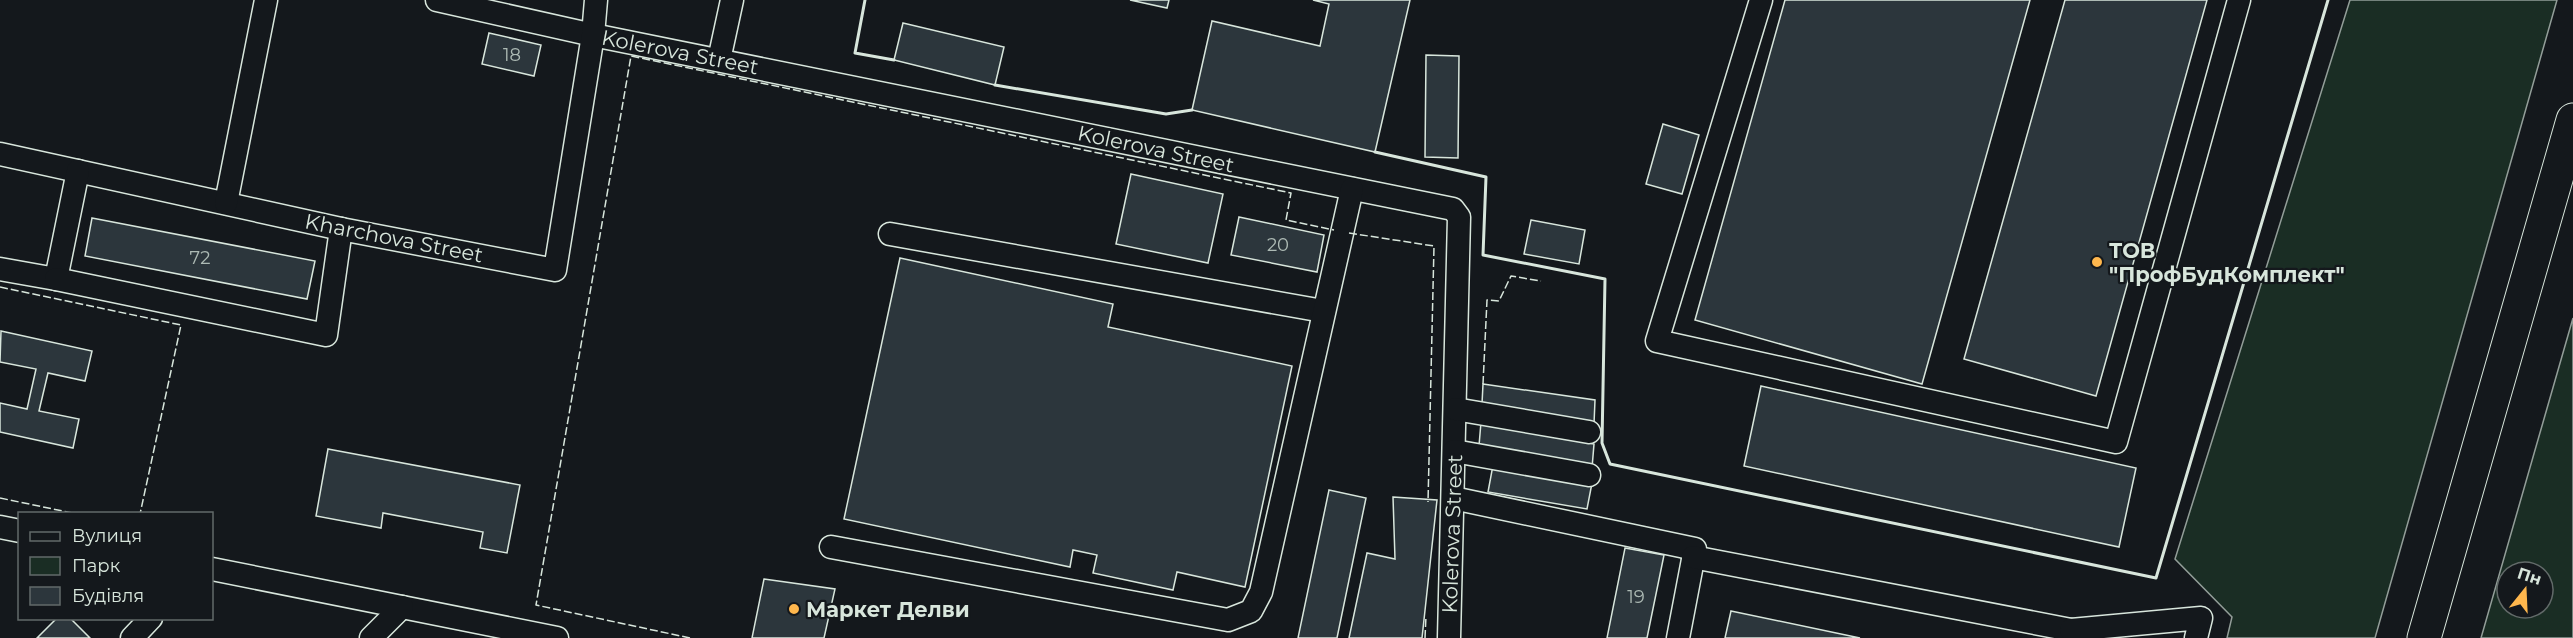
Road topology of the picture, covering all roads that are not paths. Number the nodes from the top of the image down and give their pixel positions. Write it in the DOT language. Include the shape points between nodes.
graph roads {
  1 [pos="266,0"];
  2 [pos="437,0"];
  3 [pos="596,0"];
  4 [pos="732,0"];
  5 [pos="1761,0"];
  6 [pos="2239,0"];
  7 [pos="593,35"];
  8 [pos="719,60"];
  9 [pos="2573,120"];
  10 [pos="0,154"];
  11 [pos="78,171"];
  12 [pos="1352,189"];
  13 [pos="226,203"];
  14 [pos="341,229"];
  15 [pos="890,234"];
  16 [pos="0,269"];
  17 [pos="56,279"];
  18 [pos="1323,311"];
  19 [pos="1455,410"];
  20 [pos="1589,432"];
  21 [pos="1454,451"];
  22 [pos="1589,475"];
  23 [pos="1453,498"];
  24 [pos="0,527"];
  25 [pos="18,531"];
  26 [pos="831,547"];
  27 [pos="1694,557"];
  28 [pos="213,569"];
  29 [pos="402,607"];
  30 [pos="149,620"];
  31 [pos="2070,634"];
  32 [pos="132,638"];
  33 [pos="371,638"];
  34 [pos="557,638"];
  35 [pos="1449,638"];
  36 [pos="1678,638"];
  37 [pos="2196,638"];
  38 [pos="2424,638"];
  1 -- 13 [label="street"];
  2 -- 7 [label="street, Kolerova Street"];
  3 -- 7 [label="street"];
  4 -- 8 [label="street"];
  5 -- 6 [label="street" via="1657,341 2116,442"];
  7 -- 8 [label="street, Kolerova Street"];
  7 -- 14 [label="street, Kharchova Street" via="555,270"];
  8 -- 12 [label="street, Kolerova Street"];
  9 -- 38 [label="highway"];
  10 -- 11 [label="street, Kharchova Street"];
  11 -- 13 [label="street, Kharchova Street"];
  11 -- 17 [label="street"];
  12 -- 18 [label="street"];
  12 -- 19 [label="street, Kolerova Street" via="1453,209 1459,217"];
  13 -- 14 [label="street, Kharchova Street"];
  14 -- 17 [label="street" via="326,335"];
  15 -- 18 [label="street"];
  16 -- 17 [label="street"];
  18 -- 26 [label="street" via="1261,592 1251,610 1228,620"];
  19 -- 20 [label="street"];
  19 -- 21 [label="street, Kolerova Street"];
  21 -- 22 [label="street"];
  21 -- 23 [label="street, Kolerova Street"];
  23 -- 27 [label="street" via="1695,549"];
  23 -- 35 [label="street, Kolerova Street"];
  24 -- 25 [label="street"];
  27 -- 31 [label="street"];
  27 -- 36 [label="street"];
  28 -- 29 [label="street"];
  29 -- 33 [label="street"];
  29 -- 34 [label="street"];
  30 -- 32 [label="street"];
  31 -- 37 [label="street" via="2201,618"];
}
